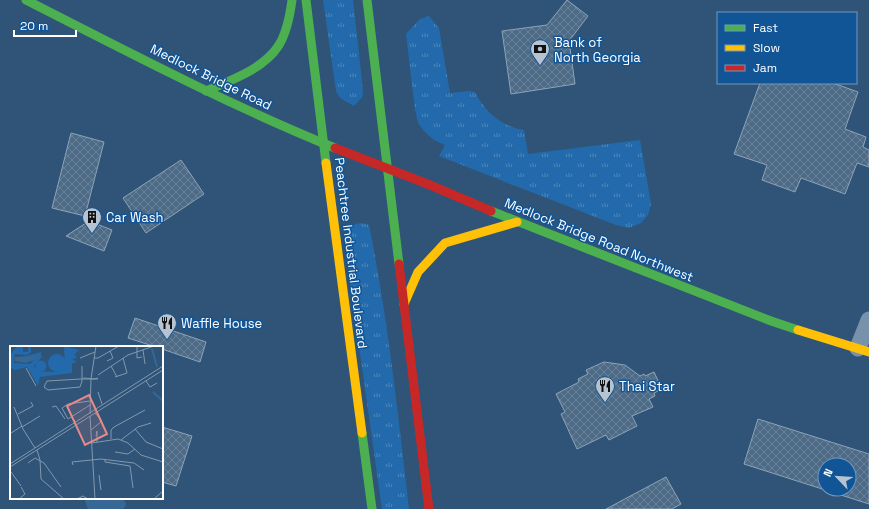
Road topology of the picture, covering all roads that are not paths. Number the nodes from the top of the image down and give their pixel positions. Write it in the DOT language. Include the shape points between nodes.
graph roads {
  1 [pos="26,0"];
  2 [pos="292,0"];
  3 [pos="306,0"];
  4 [pos="367,0"];
  5 [pos="206,90"];
  6 [pos="324,142"];
  7 [pos="388,168"];
  8 [pos="517,222"];
  9 [pos="403,305"];
  10 [pos="869,320"];
  11 [pos="863,350"];
  12 [pos="372,509"];
  13 [pos="429,509"];
  1 -- 5 [label="main road, Medlock Bridge Road"];
  2 -- 5 [label="main road" via="279,45 263,63"];
  3 -- 6 [label="main road, Peachtree Industrial Boulevard"];
  4 -- 7 [label="main road"];
  5 -- 6 [label="main road, Medlock Bridge Road" via="291,130"];
  6 -- 7 [label="main road, Medlock Bridge Road Northwest"];
  6 -- 12 [label="main road, Peachtree Industrial Boulevard"];
  7 -- 8 [label="main road, Medlock Bridge Road Northwest"];
  7 -- 9 [label="main road"];
  8 -- 9 [label="main road" via="445,243 418,272"];
  8 -- 11 [label="main road, Medlock Bridge Road Northwest" via="771,321"];
  9 -- 13 [label="main road"];
  10 -- 11 [label="street"];
}
